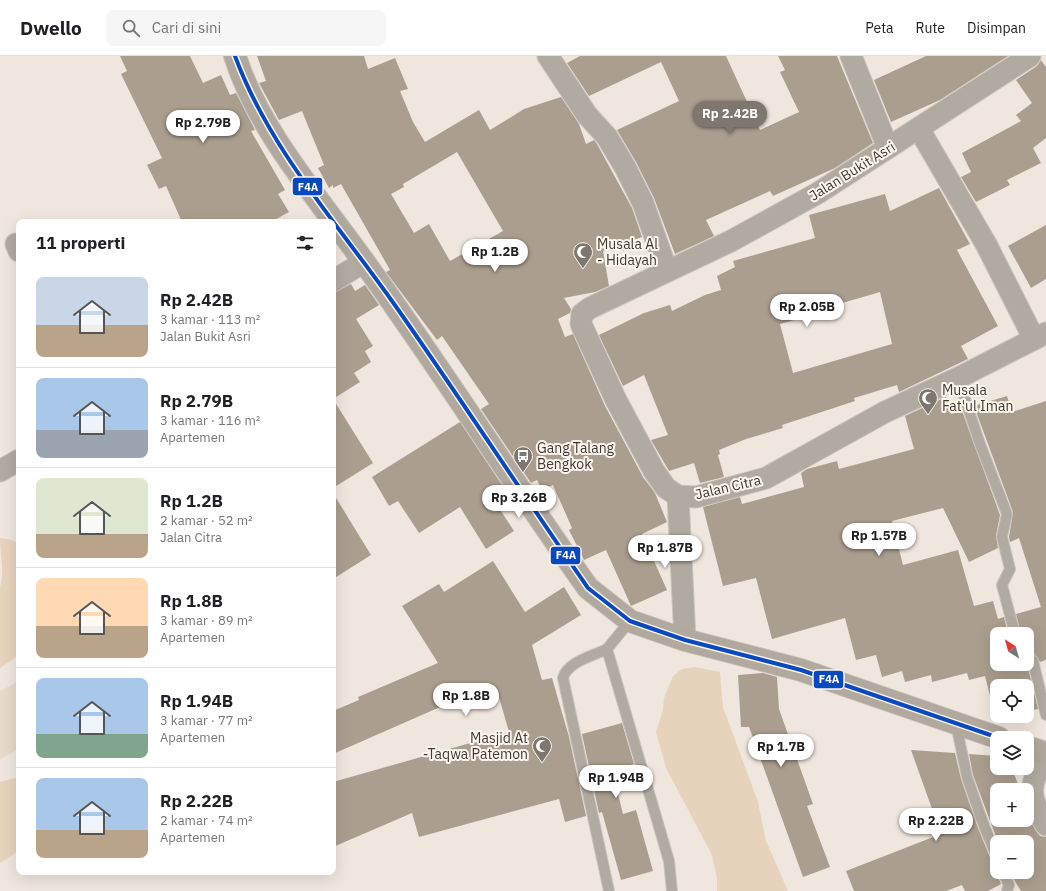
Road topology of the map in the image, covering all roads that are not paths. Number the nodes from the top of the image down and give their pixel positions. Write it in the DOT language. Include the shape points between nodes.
graph roads {
  1 [pos="235,56"];
  2 [pos="548,56"];
  3 [pos="851,56"];
  4 [pos="1030,56"];
  5 [pos="919,128"];
  6 [pos="888,148"];
  7 [pos="332,219"];
  8 [pos="336,224"];
  9 [pos="364,262"];
  10 [pos="667,271"];
  11 [pos="336,278"];
  12 [pos="1040,336"];
  13 [pos="958,378"];
  14 [pos="16,462"];
  15 [pos="0,471"];
  16 [pos="678,496"];
  17 [pos="630,621"];
  18 [pos="1013,627"];
  19 [pos="684,640"];
  20 [pos="607,649"];
  21 [pos="1034,665"];
  22 [pos="1046,715"];
  23 [pos="956,724"];
  24 [pos="990,735"];
  25 [pos="1034,750"];
  26 [pos="1046,754"];
  27 [pos="1046,826"];
  28 [pos="990,841"];
  29 [pos="1006,879"];
  30 [pos="609,891"];
  31 [pos="672,891"];
  32 [pos="1007,891"];
  1 -- 7 [label="main road" via="259,112 299,174"];
  2 -- 10 [label="street" via="587,115 607,137 625,167 643,203"];
  3 -- 6 [label="street"];
  4 -- 5 [label="street, Jalan Bukit Asri"];
  5 -- 6 [label="street, Jalan Bukit Asri"];
  5 -- 12 [label="street"];
  6 -- 10 [label="street, Jalan Bukit Asri" via="805,200 731,241"];
  8 -- 9 [label="main road"];
  9 -- 11 [label="street"];
  9 -- 17 [label="main road" via="588,588"];
  10 -- 16 [label="street, Jalan Citra" via="590,308 582,314 581,324 616,400 654,471 666,488"];
  12 -- 13 [label="street, Jalan Citra"];
  13 -- 16 [label="street, Jalan Citra" via="885,412 766,478 696,498"];
  13 -- 18 [label="lane" via="1007,514 1002,538 1010,569 1002,585"];
  14 -- 15 [label="street"];
  16 -- 19 [label="street"];
  17 -- 19 [label="main road"];
  17 -- 20 [label="lane"];
  19 -- 23 [label="main road" via="801,670"];
  20 -- 30 [label="lane" via="572,665 565,671 563,678"];
  20 -- 31 [label="lane" via="669,861"];
  21 -- 22 [label="lane"];
  23 -- 24 [label="main road"];
  23 -- 28 [label="lane" via="967,777"];
  25 -- 26 [label="main road"];
  26 -- 27 [label="street" via="1034,777 1033,787 1035,807"];
  29 -- 32 [label="lane" via="1009,885"];
}
